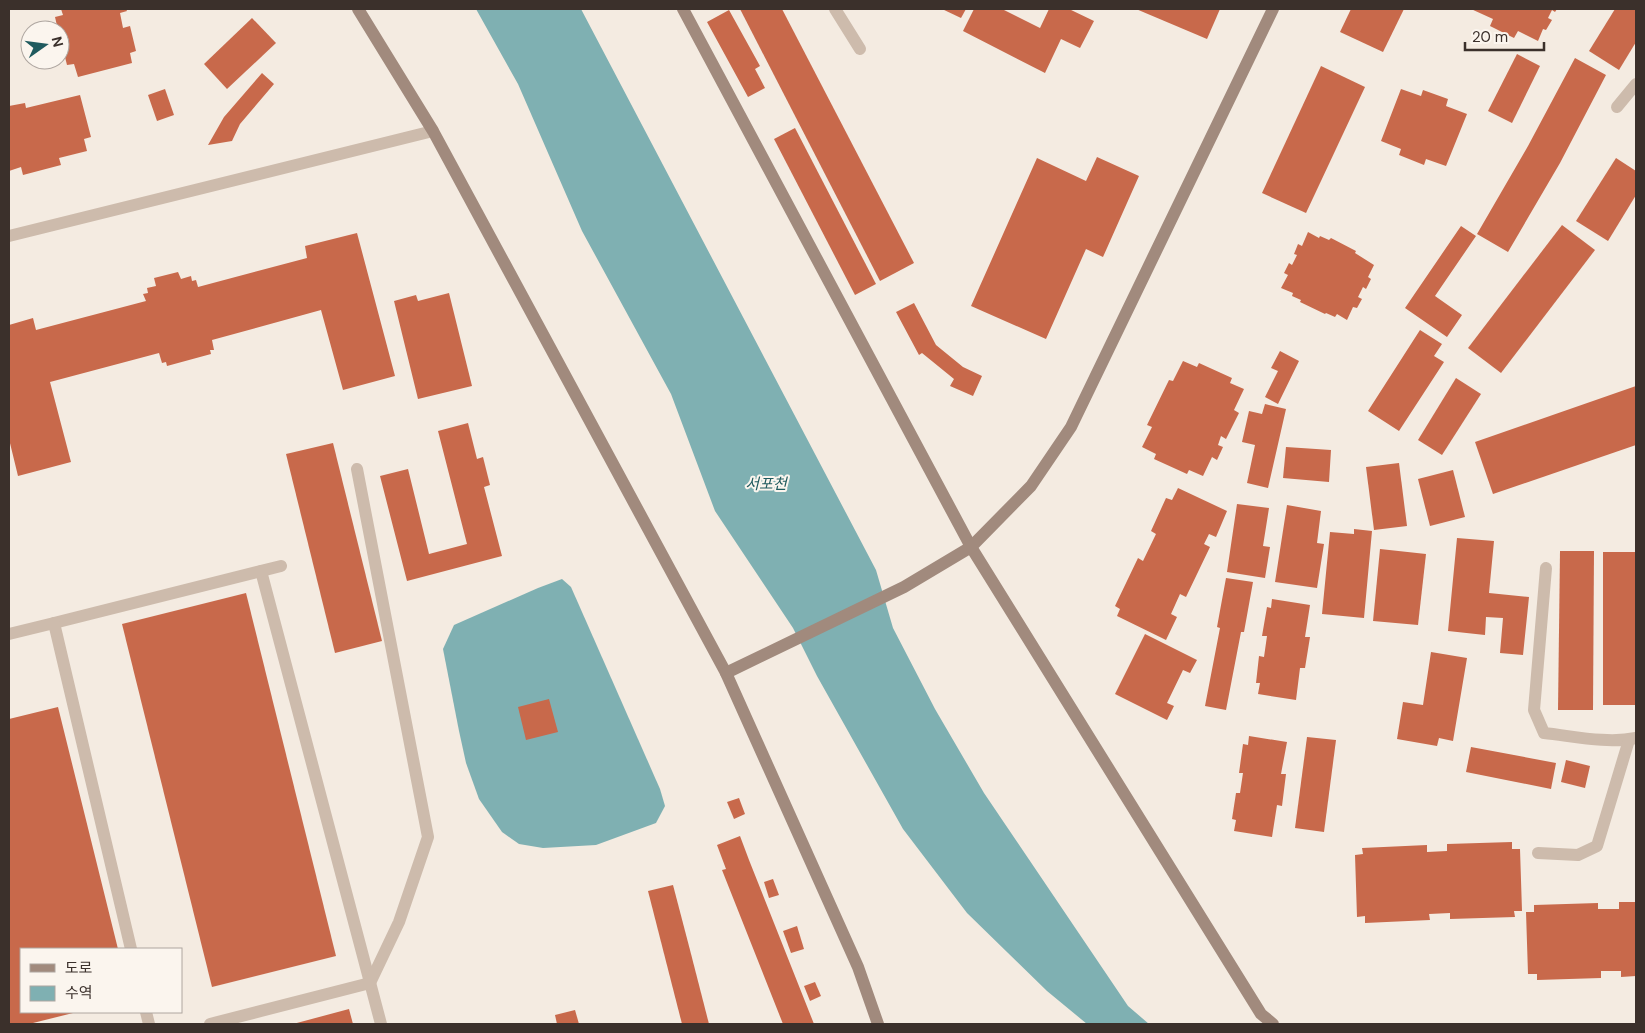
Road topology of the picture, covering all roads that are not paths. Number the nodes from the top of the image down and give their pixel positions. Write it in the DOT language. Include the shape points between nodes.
graph roads {
  1 [pos="358,9"];
  2 [pos="683,9"];
  3 [pos="834,9"];
  4 [pos="1273,9"];
  5 [pos="860,49"];
  6 [pos="1636,84"];
  7 [pos="1617,107"];
  8 [pos="433,130"];
  9 [pos="9,236"];
  10 [pos="357,469"];
  11 [pos="971,547"];
  12 [pos="281,566"];
  13 [pos="1546,568"];
  14 [pos="261,571"];
  15 [pos="54,623"];
  16 [pos="9,634"];
  17 [pos="726,673"];
  18 [pos="1632,739"];
  19 [pos="1538,854"];
  20 [pos="131,948"];
  21 [pos="370,983"];
  22 [pos="210,1024"];
  23 [pos="380,1024"];
  24 [pos="878,1024"];
  25 [pos="1273,1024"];
  1 -- 8 [label="street"];
  2 -- 11 [label="street"];
  3 -- 5 [label="street"];
  4 -- 11 [label="street" via="1071,427 1031,486"];
  6 -- 7 [label="street"];
  8 -- 9 [label="street"];
  8 -- 17 [label="street"];
  10 -- 21 [label="street" via="428,837 398,922"];
  11 -- 17 [label="street" via="904,587"];
  11 -- 25 [label="street" via="1208,930 1262,1014"];
  12 -- 14 [label="street"];
  13 -- 18 [label="street" via="1534,710 1544,733"];
  14 -- 15 [label="street"];
  14 -- 21 [label="street"];
  15 -- 16 [label="street"];
  15 -- 20 [label="street"];
  17 -- 24 [label="street" via="858,967"];
  18 -- 19 [label="street" via="1596,846 1578,855"];
  21 -- 22 [label="street"];
  21 -- 23 [label="street"];
}
